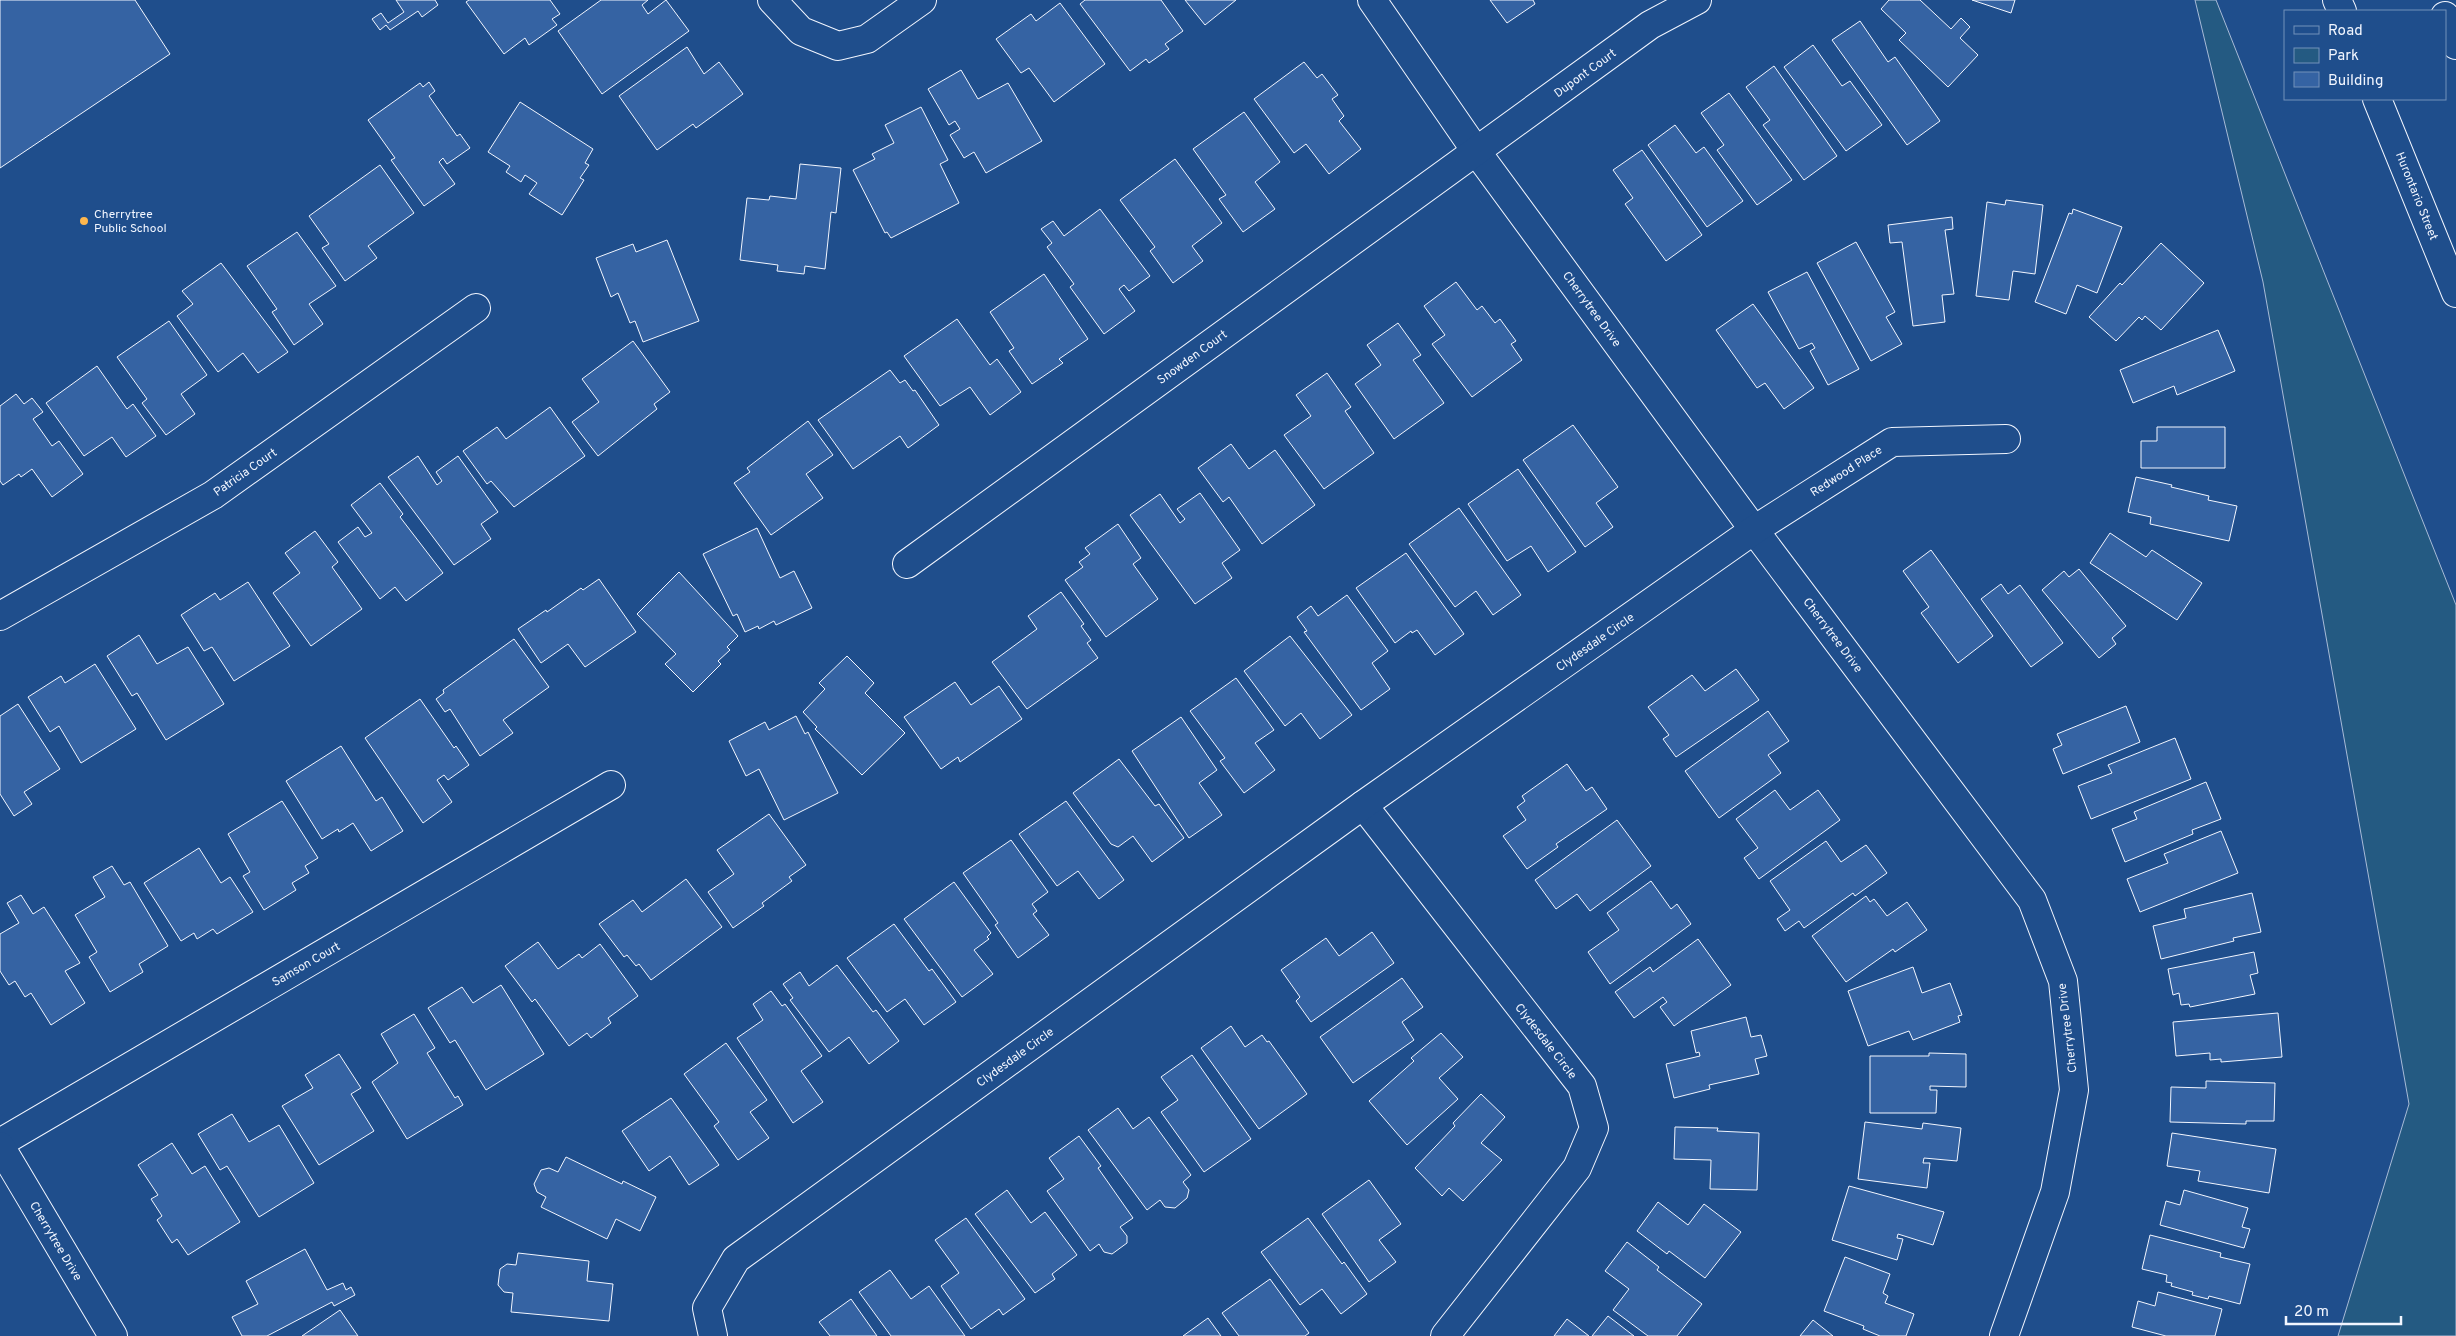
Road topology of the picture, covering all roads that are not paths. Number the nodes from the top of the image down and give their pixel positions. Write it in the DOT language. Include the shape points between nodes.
graph roads {
  1 [pos="772,0"];
  2 [pos="922,0"];
  3 [pos="1372,0"];
  4 [pos="1697,0"];
  5 [pos="2446,19"];
  6 [pos="2456,44"];
  7 [pos="2377,100"];
  8 [pos="1476,151"];
  9 [pos="2456,293"];
  10 [pos="476,308"];
  11 [pos="2006,439"];
  12 [pos="1754,530"];
  13 [pos="907,564"];
  14 [pos="0,616"];
  15 [pos="611,785"];
  16 [pos="1363,805"];
  17 [pos="0,1145"];
  18 [pos="113,1336"];
  19 [pos="713,1336"];
  20 [pos="1445,1336"];
  21 [pos="2004,1336"];
  1 -- 2 [label="street" via="802,31 838,46 867,39"];
  3 -- 8 [label="street, Cherrytree Drive"];
  4 -- 8 [label="street, Dupont Court" via="1650,26"];
  5 -- 6 [label="street"];
  7 -- 9 [label="street, Hurontario Street"];
  8 -- 12 [label="street, Cherrytree Drive"];
  8 -- 13 [label="street, Snowden Court"];
  10 -- 14 [label="street, Patricia Court" via="213,495"];
  11 -- 12 [label="street, Redwood Place" via="1892,442"];
  12 -- 16 [label="street, Clydesdale Circle"];
  12 -- 21 [label="street, Cherrytree Drive" via="2032,900 2063,981 2074,1090 2055,1192"];
  15 -- 17 [label="street, Samson Court"];
  16 -- 19 [label="street, Clydesdale Circle" via="736,1259 707,1308"];
  16 -- 20 [label="street, Clydesdale Circle" via="1582,1086 1594,1128 1577,1168"];
  17 -- 18 [label="street, Cherrytree Drive"];
}
